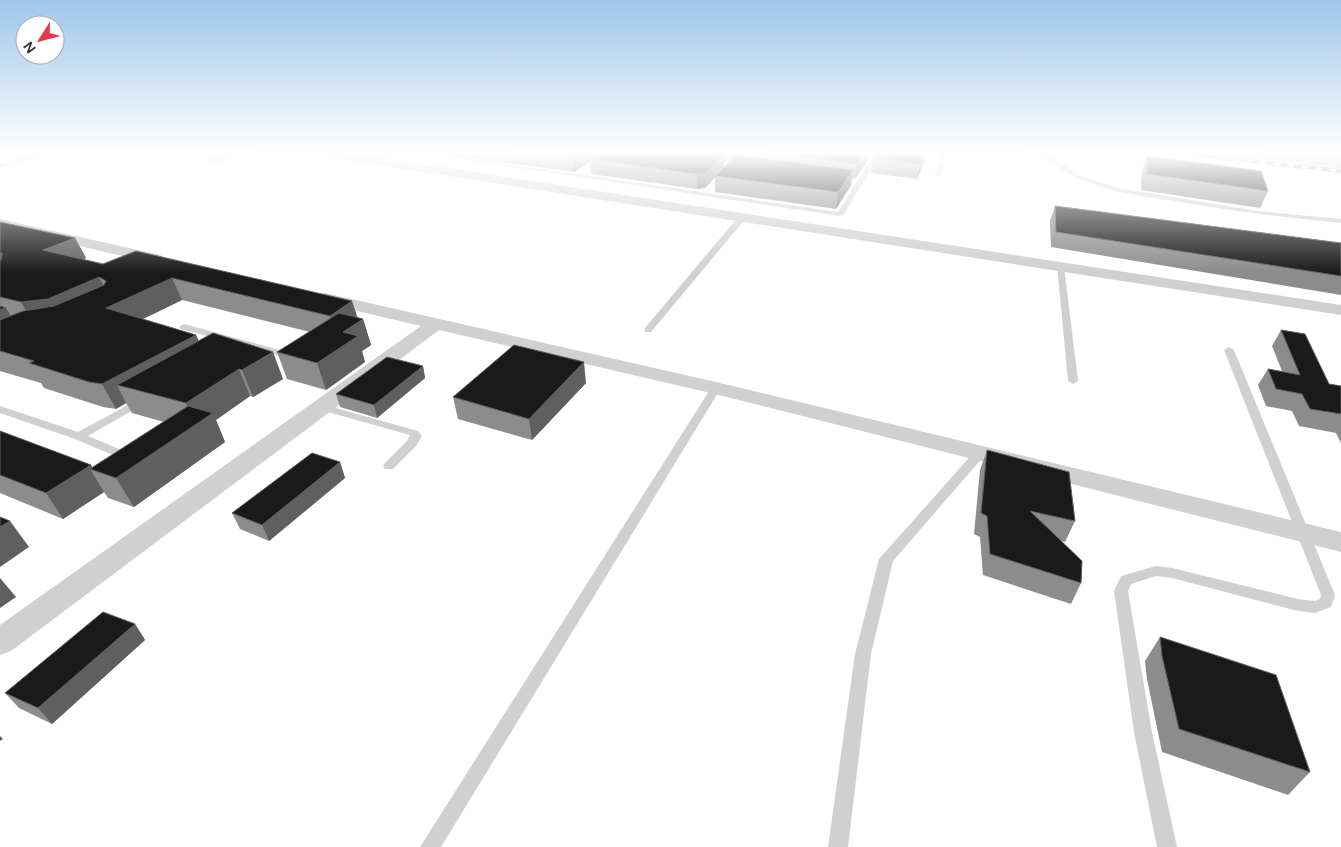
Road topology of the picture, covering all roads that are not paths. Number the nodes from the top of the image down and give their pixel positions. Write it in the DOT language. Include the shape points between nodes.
graph roads {
  1 [pos="586,194"];
  2 [pos="695,194"];
  3 [pos="853,194"];
  4 [pos="1139,194"];
  5 [pos="705,195"];
  6 [pos="742,218"];
  7 [pos="1341,221"];
  8 [pos="0,223"];
  9 [pos="178,264"];
  10 [pos="1060,267"];
  11 [pos="302,293"];
  12 [pos="1341,310"];
  13 [pos="435,324"];
  14 [pos="184,327"];
  15 [pos="648,330"];
  16 [pos="243,343"];
  17 [pos="1229,350"];
  18 [pos="226,353"];
  19 [pos="298,358"];
  20 [pos="1074,381"];
  21 [pos="716,388"];
  22 [pos="157,392"];
  23 [pos="321,407"];
  24 [pos="0,409"];
  25 [pos="79,436"];
  26 [pos="980,453"];
  27 [pos="127,457"];
  28 [pos="390,466"];
  29 [pos="1304,533"];
  30 [pos="1341,542"];
  31 [pos="0,642"];
  32 [pos="430,847"];
  33 [pos="838,847"];
  34 [pos="1168,847"];
  1 -- 6 [label="street"];
  2 -- 5 [label="lane"];
  3 -- 5 [label="lane" via="840,214"];
  4 -- 7 [label="lane" via="1258,213"];
  6 -- 10 [label="street"];
  6 -- 15 [label="lane"];
  8 -- 9 [label="street"];
  10 -- 12 [label="street"];
  10 -- 20 [label="lane"];
  11 -- 13 [label="street"];
  13 -- 21 [label="street"];
  13 -- 23 [label="street"];
  14 -- 16 [label="lane"];
  16 -- 18 [label="lane"];
  16 -- 19 [label="lane"];
  17 -- 29 [label="lane"];
  21 -- 26 [label="street"];
  21 -- 32 [label="lane"];
  22 -- 25 [label="lane"];
  23 -- 28 [label="lane" via="414,433 416,436 412,443"];
  23 -- 31 [label="street"];
  24 -- 25 [label="lane"];
  25 -- 27 [label="lane"];
  26 -- 29 [label="street"];
  26 -- 33 [label="lane" via="886,559 863,654"];
  29 -- 30 [label="street"];
  29 -- 34 [label="lane" via="1328,595 1326,603 1315,607 1156,571 1126,580 1121,591 1143,732"];
}
